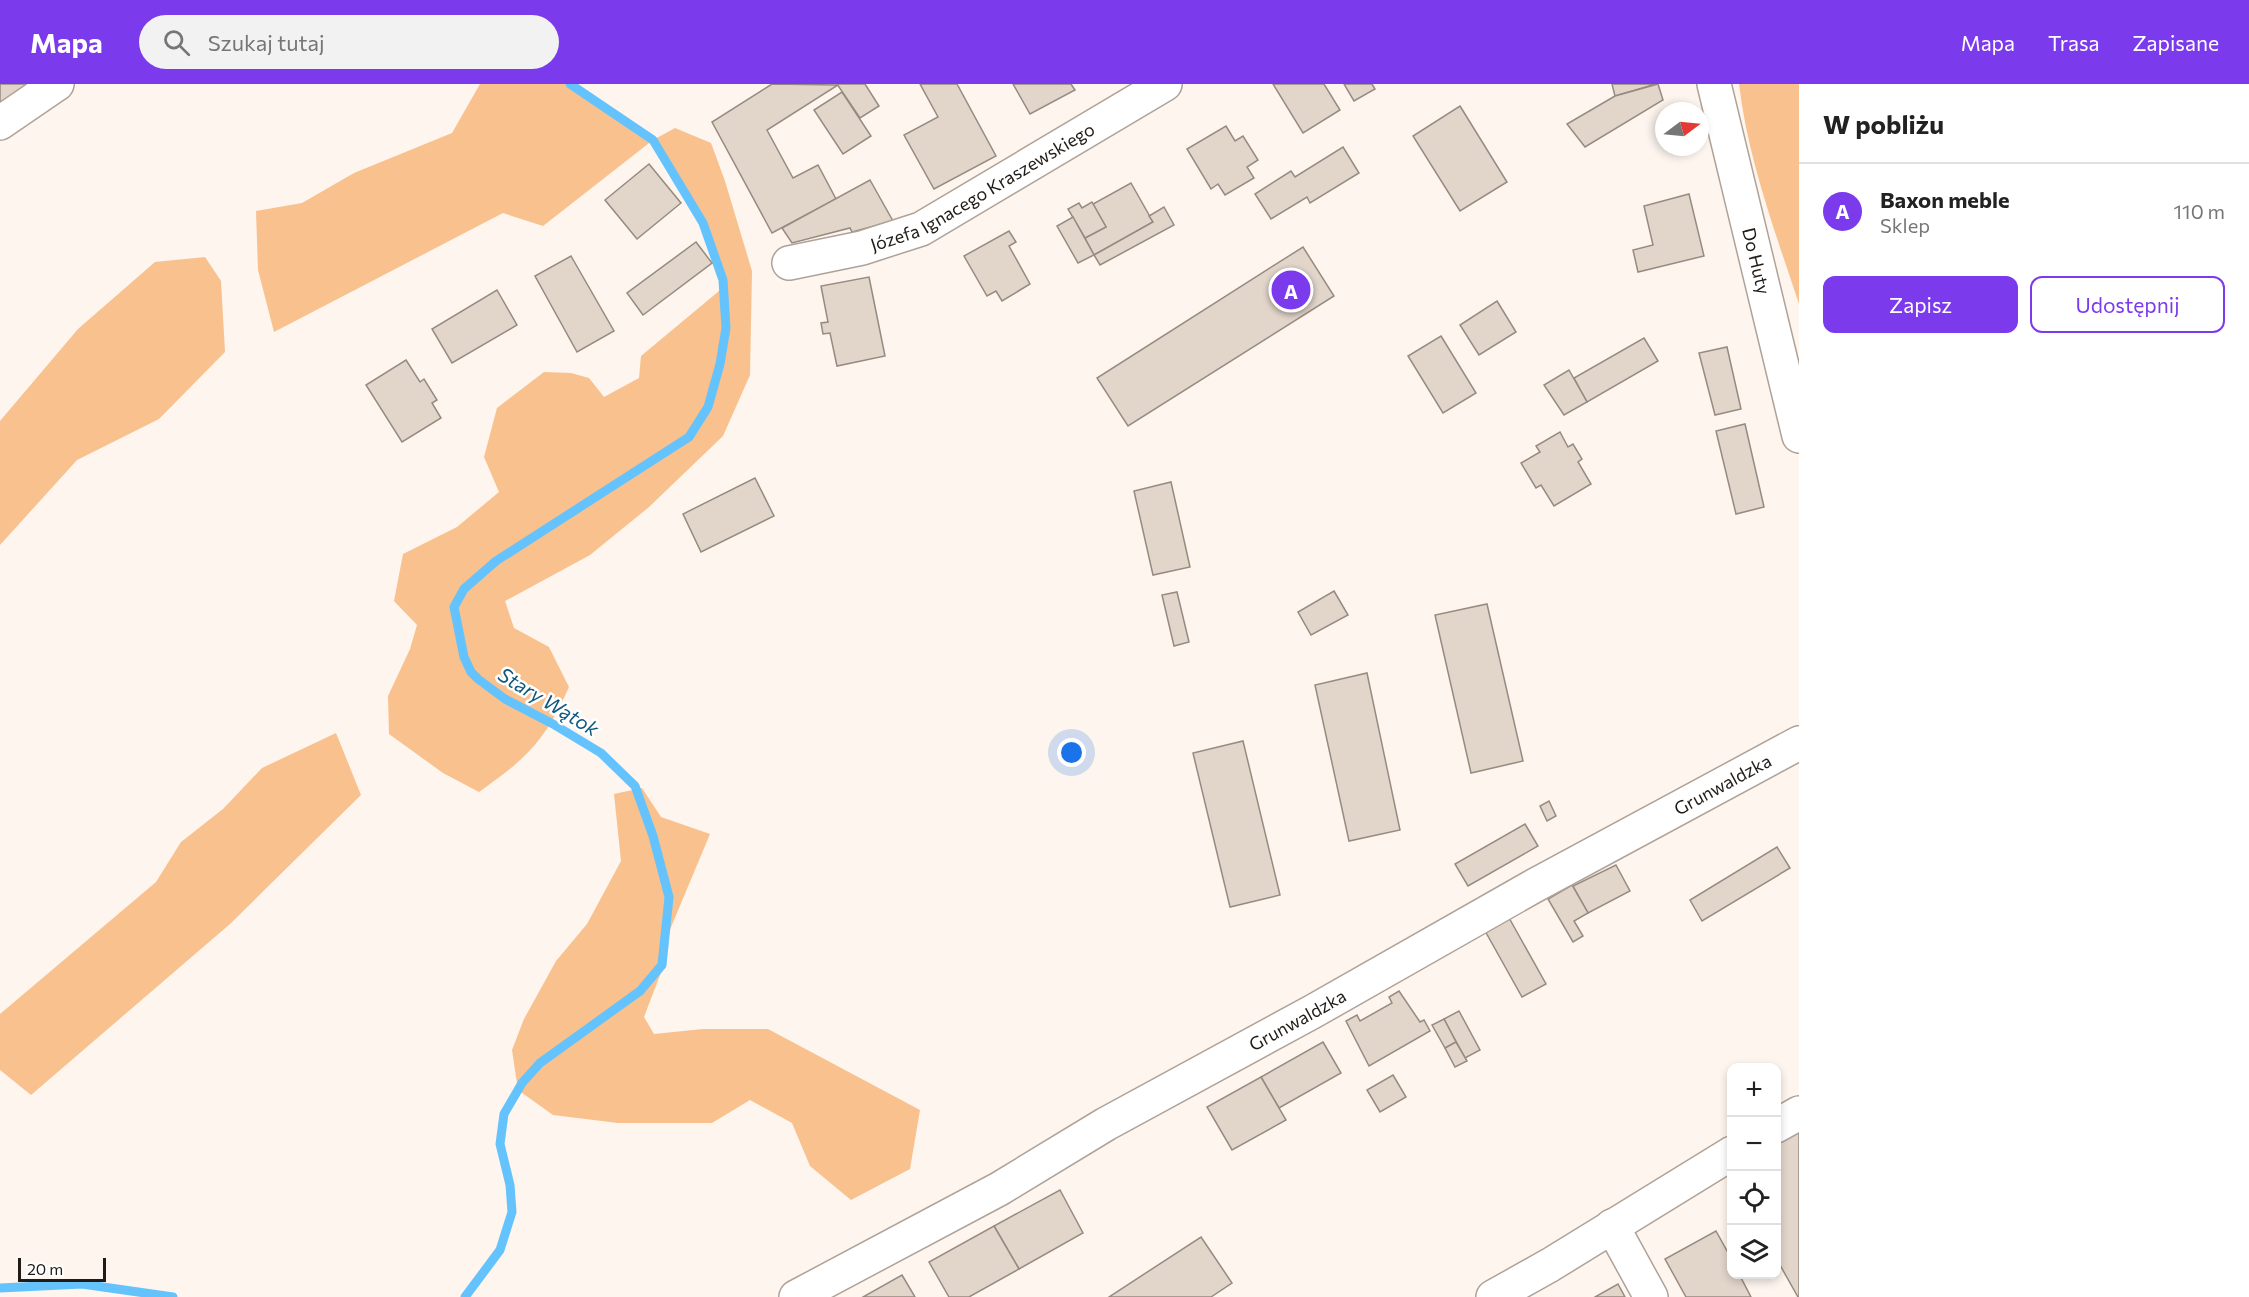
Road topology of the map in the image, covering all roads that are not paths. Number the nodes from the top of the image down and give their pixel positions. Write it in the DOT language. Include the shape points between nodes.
graph roads {
  1 [pos="57,84"];
  2 [pos="1165,84"];
  3 [pos="1714,84"];
  4 [pos="0,123"];
  5 [pos="789,263"];
  6 [pos="1799,436"];
  7 [pos="1799,743"];
  8 [pos="1799,1113"];
  9 [pos="1781,1123"];
  10 [pos="1727,1155"];
  11 [pos="1612,1226"];
  12 [pos="796,1297"];
  13 [pos="1493,1297"];
  14 [pos="1651,1297"];
  1 -- 4 [label="street"];
  2 -- 5 [label="street, Józefa Ignacego Kraszewskiego" via="921,229 862,248"];
  3 -- 6 [label="street, Do Huty"];
  7 -- 12 [label="street, Grunwaldzka" via="1106,1124 999,1189"];
  8 -- 9 [label="street"];
  10 -- 11 [label="street"];
  11 -- 13 [label="street"];
  11 -- 14 [label="street"];
}
